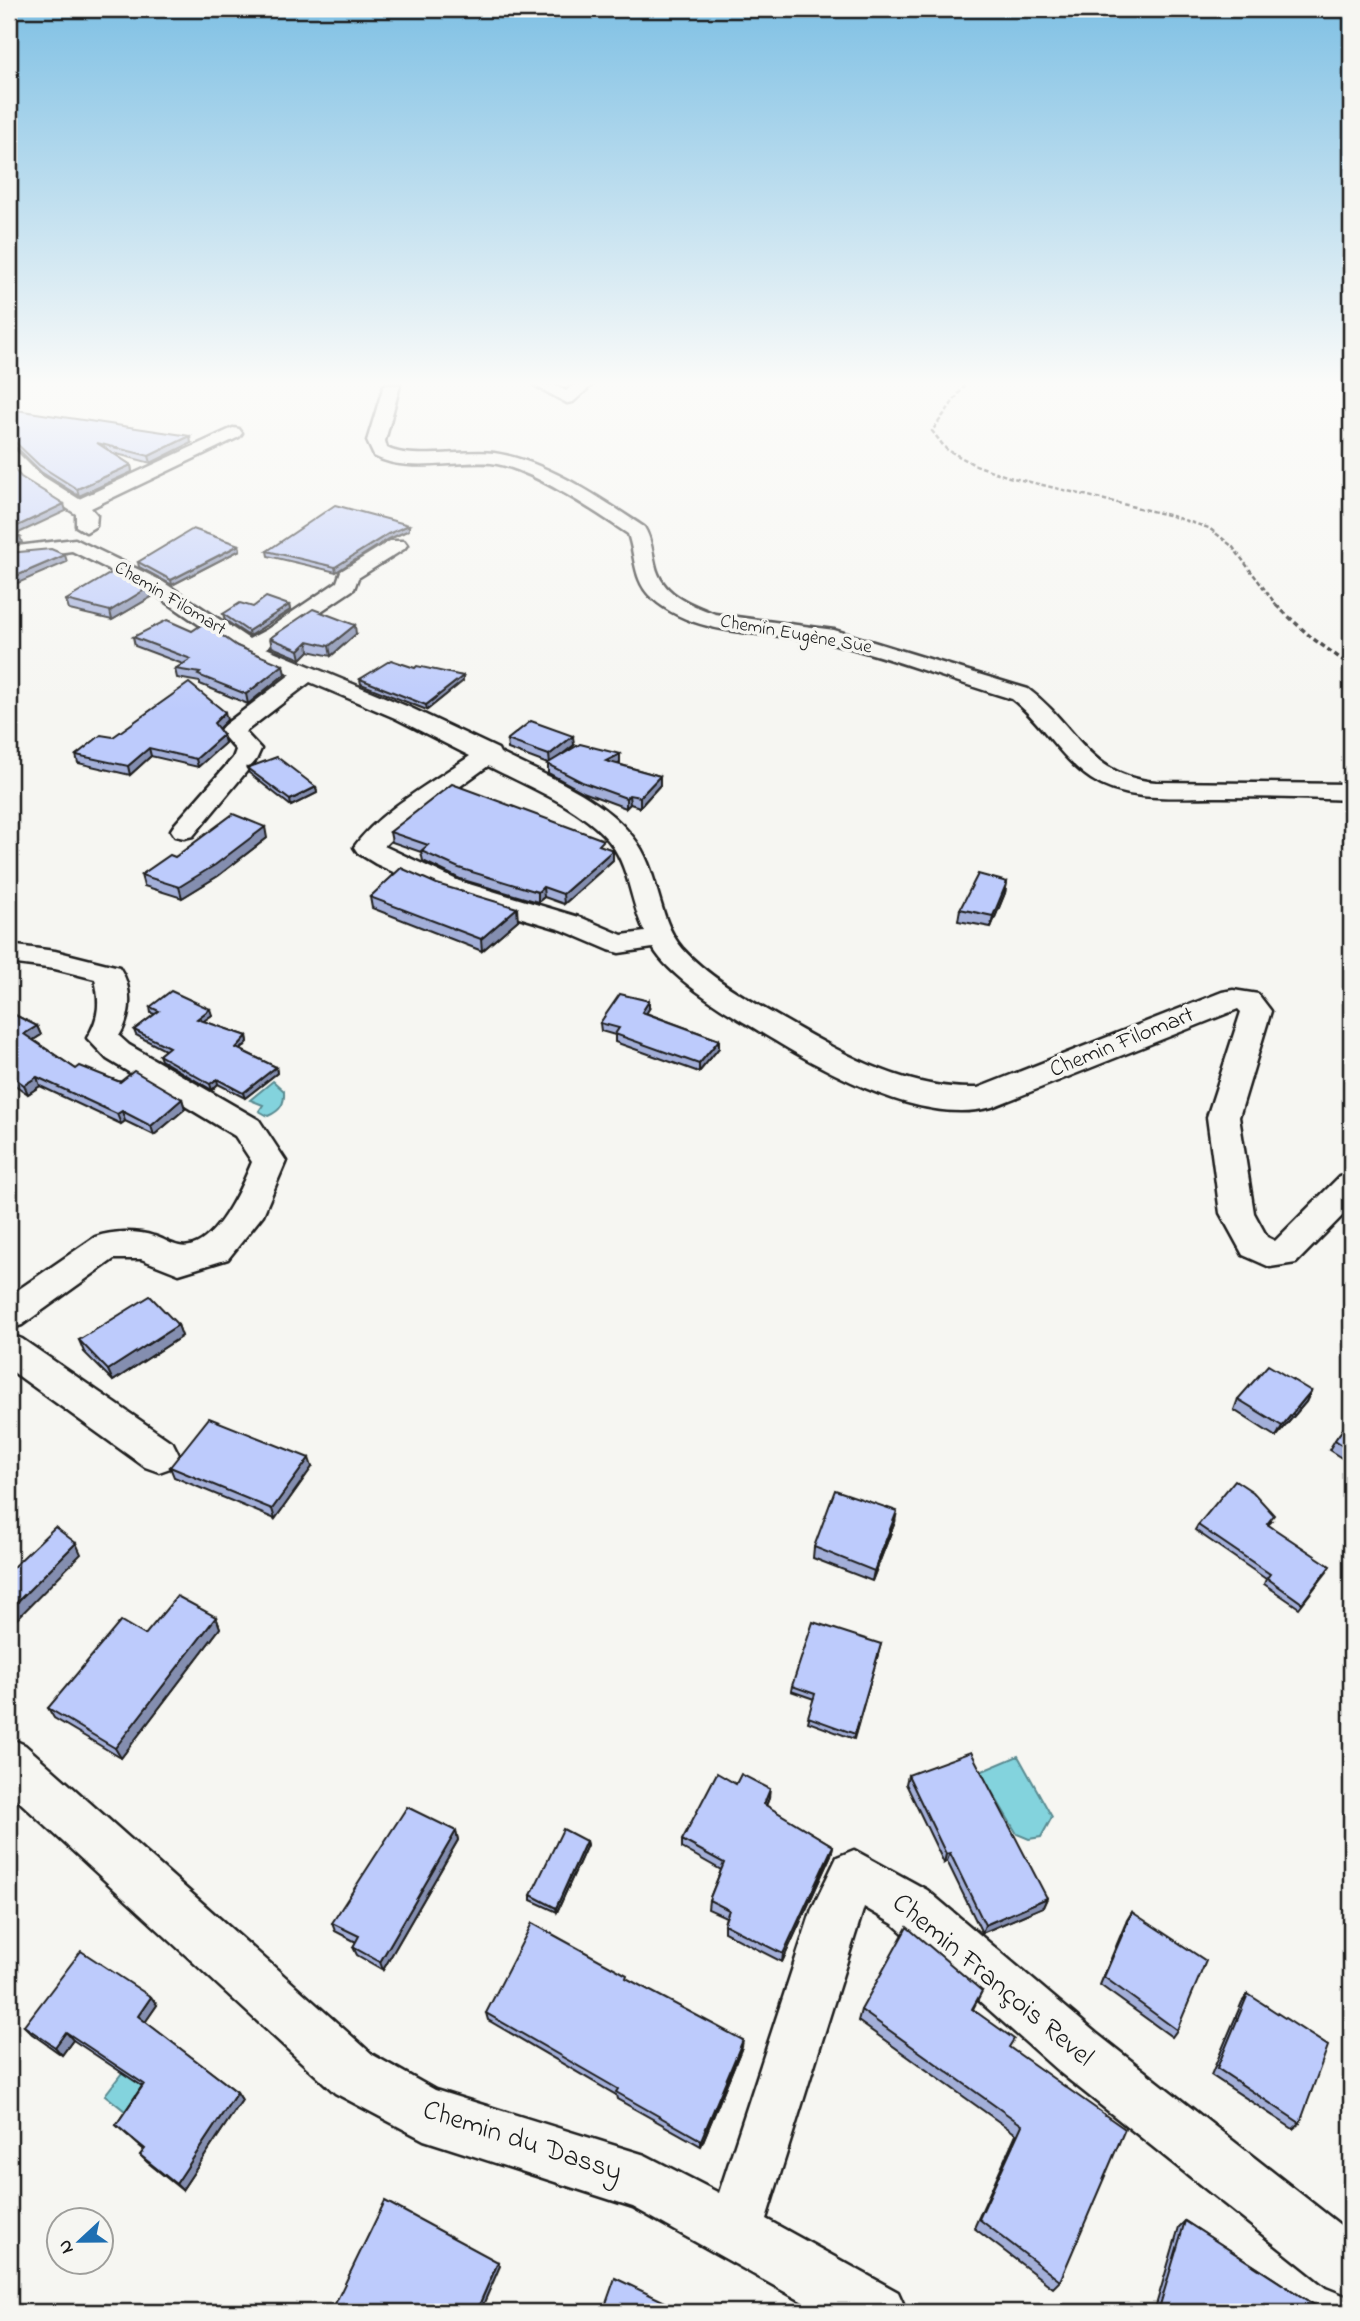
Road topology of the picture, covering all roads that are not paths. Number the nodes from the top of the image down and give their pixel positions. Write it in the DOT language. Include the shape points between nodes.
graph roads {
  1 [pos="56,493"];
  2 [pos="107,493"];
  3 [pos="571,493"];
  4 [pos="78,507"];
  5 [pos="75,545"];
  6 [pos="397,545"];
  7 [pos="9,553"];
  8 [pos="248,648"];
  9 [pos="307,673"];
  10 [pos="489,754"];
  11 [pos="1351,792"];
  12 [pos="184,830"];
  13 [pos="663,938"];
  14 [pos="9,954"];
  15 [pos="1351,1186"];
  16 [pos="9,1315"];
  17 [pos="9,1349"];
  18 [pos="159,1455"];
  19 [pos="9,1761"];
  20 [pos="734,2232"];
  21 [pos="1351,2253"];
  22 [pos="878,2312"];
  1 -- 4 [label="street"];
  2 -- 4 [label="street"];
  3 -- 11 [label="street, Chemin Eugène Sue" via="637,531 649,580 692,612 711,620 860,644 1020,694 1043,711 1095,770 1119,783 1171,789"];
  4 -- 5 [label="street" via="87,515 86,530"];
  5 -- 7 [label="street"];
  5 -- 8 [label="street, Chemin Filomart" via="153,584"];
  6 -- 8 [label="street, Chemin Filomart" via="348,575 346,585 274,635"];
  8 -- 9 [label="street, Chemin Filomart"];
  9 -- 10 [label="street, Chemin Filomart"];
  9 -- 12 [label="street" via="231,732 249,748 244,760"];
  10 -- 13 [label="street, Chemin Filomart" via="581,803 623,841"];
  10 -- 13 [label="street" via="396,820 367,847 449,887 572,924 619,944"];
  13 -- 15 [label="street, Chemin Filomart" via="670,953 723,997 831,1061 891,1086 947,1100 981,1099 1233,999 1247,1001 1256,1011 1223,1118 1237,1213 1255,1246 1270,1254 1284,1254"];
  14 -- 16 [label="street" via="109,973 114,1022 102,1038 247,1128 269,1161 251,1206 216,1250 179,1261 145,1246 107,1246"];
  17 -- 18 [label="street"];
  19 -- 20 [label="street, Chemin du Dassy" via="354,2074 424,2113 645,2183"];
  20 -- 21 [label="street, Chemin François Revel" via="837,1909 854,1874 910,1907 1077,2052 1347,2266"];
  20 -- 22 [label="street, Chemin du Dassy"];
}
